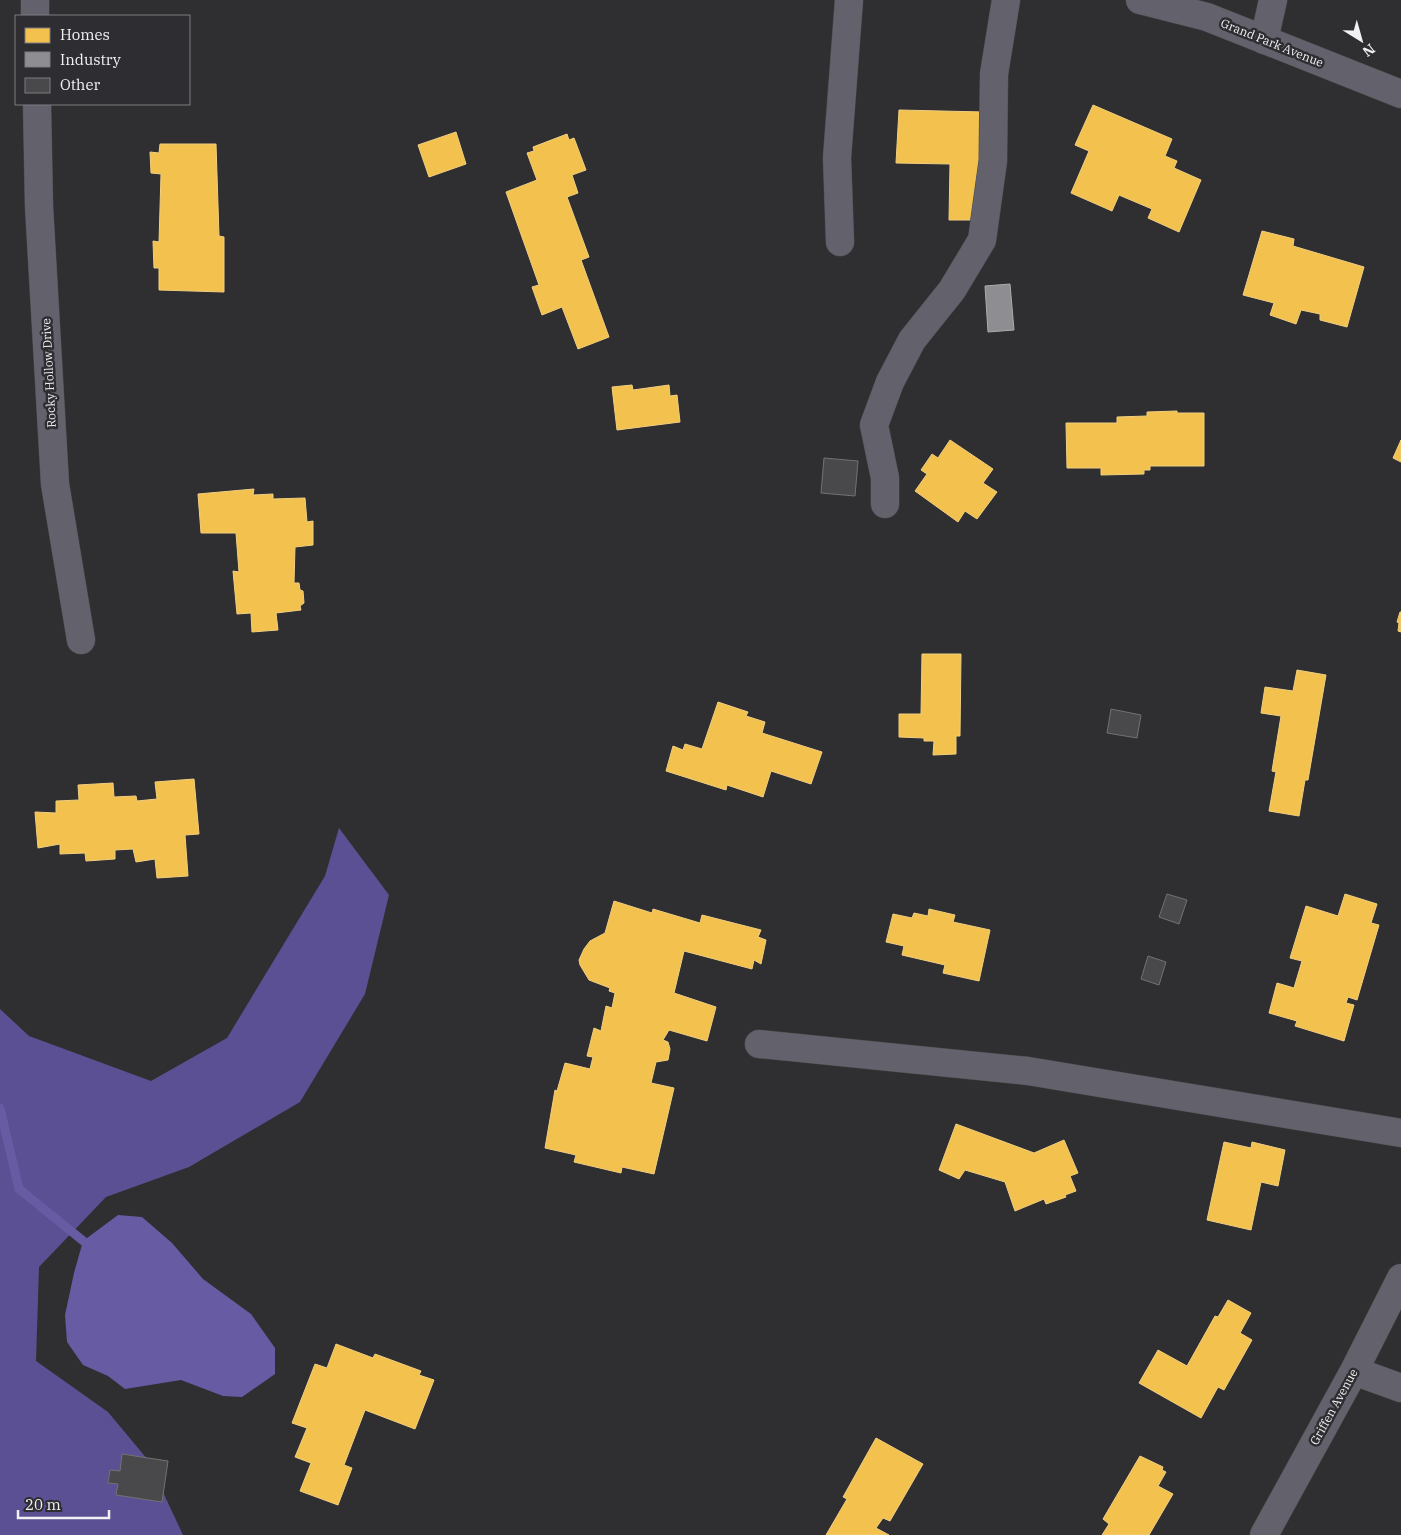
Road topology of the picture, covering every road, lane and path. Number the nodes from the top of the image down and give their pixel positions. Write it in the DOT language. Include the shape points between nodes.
graph roads {
  1 [pos="35,0"];
  2 [pos="849,0"];
  3 [pos="1006,0"];
  4 [pos="1140,0"];
  5 [pos="1273,0"];
  6 [pos="35,15"];
  7 [pos="1264,40"];
  8 [pos="1401,94"];
  9 [pos="37,105"];
  10 [pos="840,242"];
  11 [pos="885,504"];
  12 [pos="82,640"];
  13 [pos="759,1044"];
  14 [pos="1401,1133"];
  15 [pos="1401,1278"];
  16 [pos="1354,1370"];
  17 [pos="1401,1388"];
  18 [pos="1264,1535"];
  1 -- 6 [label="street"];
  2 -- 10 [label="street" via="837,158"];
  3 -- 11 [label="street" via="994,74 993,161 982,240 952,290 912,340 874,425 885,478"];
  4 -- 7 [label="street, Grand Park Avenue" via="1207,17"];
  5 -- 7 [label="street"];
  7 -- 8 [label="street, Grand Park Avenue"];
  9 -- 12 [label="street, Rocky Hollow Drive" via="39,206 55,484"];
  13 -- 14 [label="street" via="1028,1071"];
  15 -- 16 [label="street, Griffen Avenue"];
  16 -- 17 [label="street"];
  16 -- 18 [label="street, Griffen Avenue"];
}
